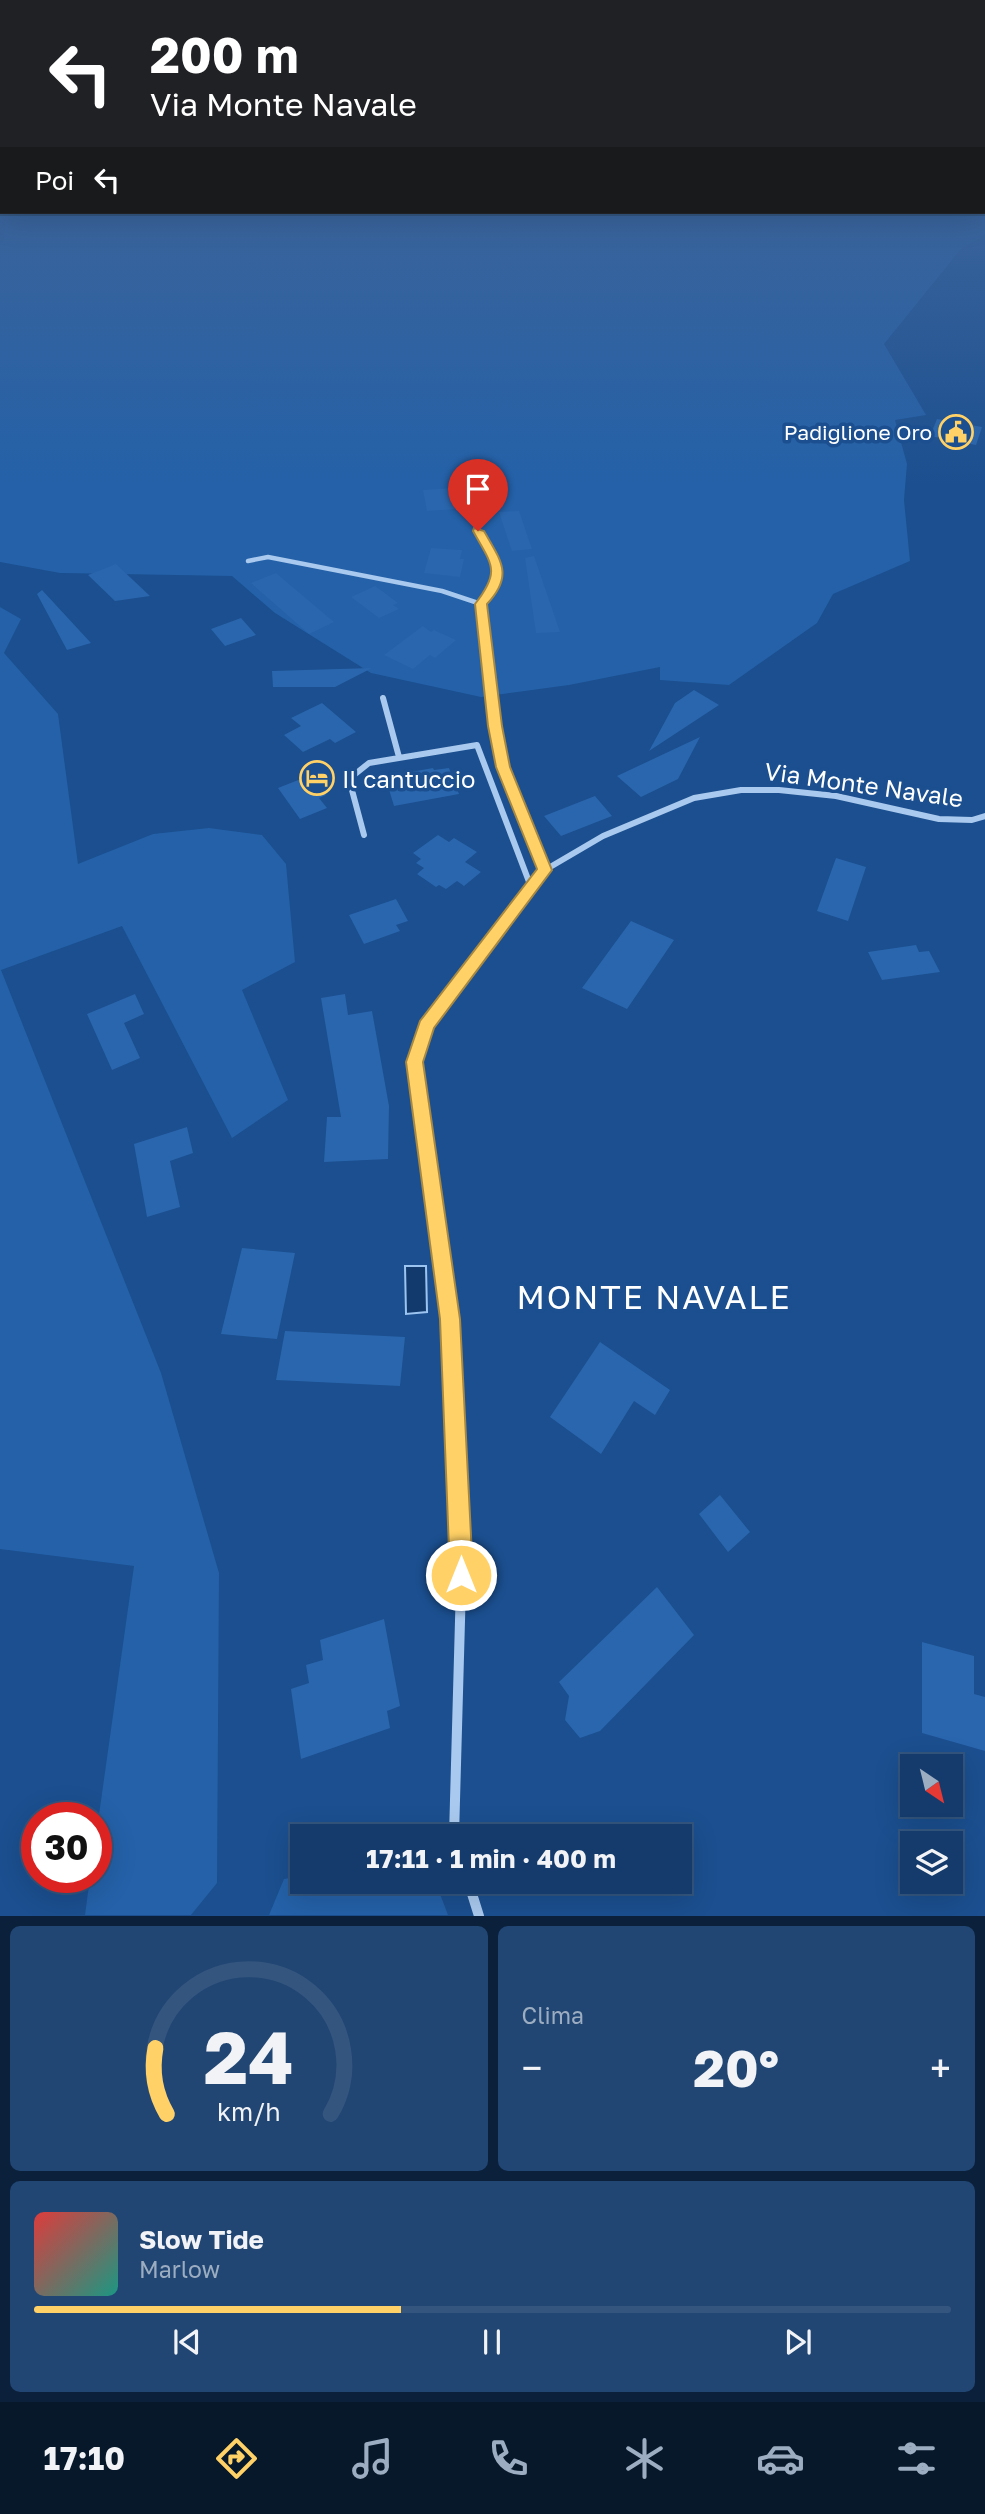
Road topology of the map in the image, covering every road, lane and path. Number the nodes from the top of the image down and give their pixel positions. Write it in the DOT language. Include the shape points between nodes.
graph roads {
  1 [pos="477,496"];
  2 [pos="248,561"];
  3 [pos="481,604"];
  4 [pos="383,698"];
  5 [pos="400,757"];
  6 [pos="985,816"];
  7 [pos="364,835"];
  8 [pos="545,870"];
  9 [pos="531,887"];
  10 [pos="454,1824"];
  11 [pos="472,1894"];
  12 [pos="479,1916"];
  1 -- 3 [label="street" via="478,531 498,574 494,590"];
  2 -- 3 [label="street" via="268,557 442,591"];
  3 -- 8 [label="street" via="503,767"];
  4 -- 5 [label="street"];
  5 -- 7 [label="street" via="369,763 349,779"];
  5 -- 9 [label="street" via="477,745"];
  6 -- 8 [label="street, Via Monte Navale" via="952,821 815,794 754,789 705,795 570,850"];
  8 -- 9 [label="street, Via Monte Navale"];
  9 -- 10 [label="street, Via Monte Navale" via="426,1026 415,1062 450,1319 462,1549"];
  11 -- 12 [label="street"];
}
